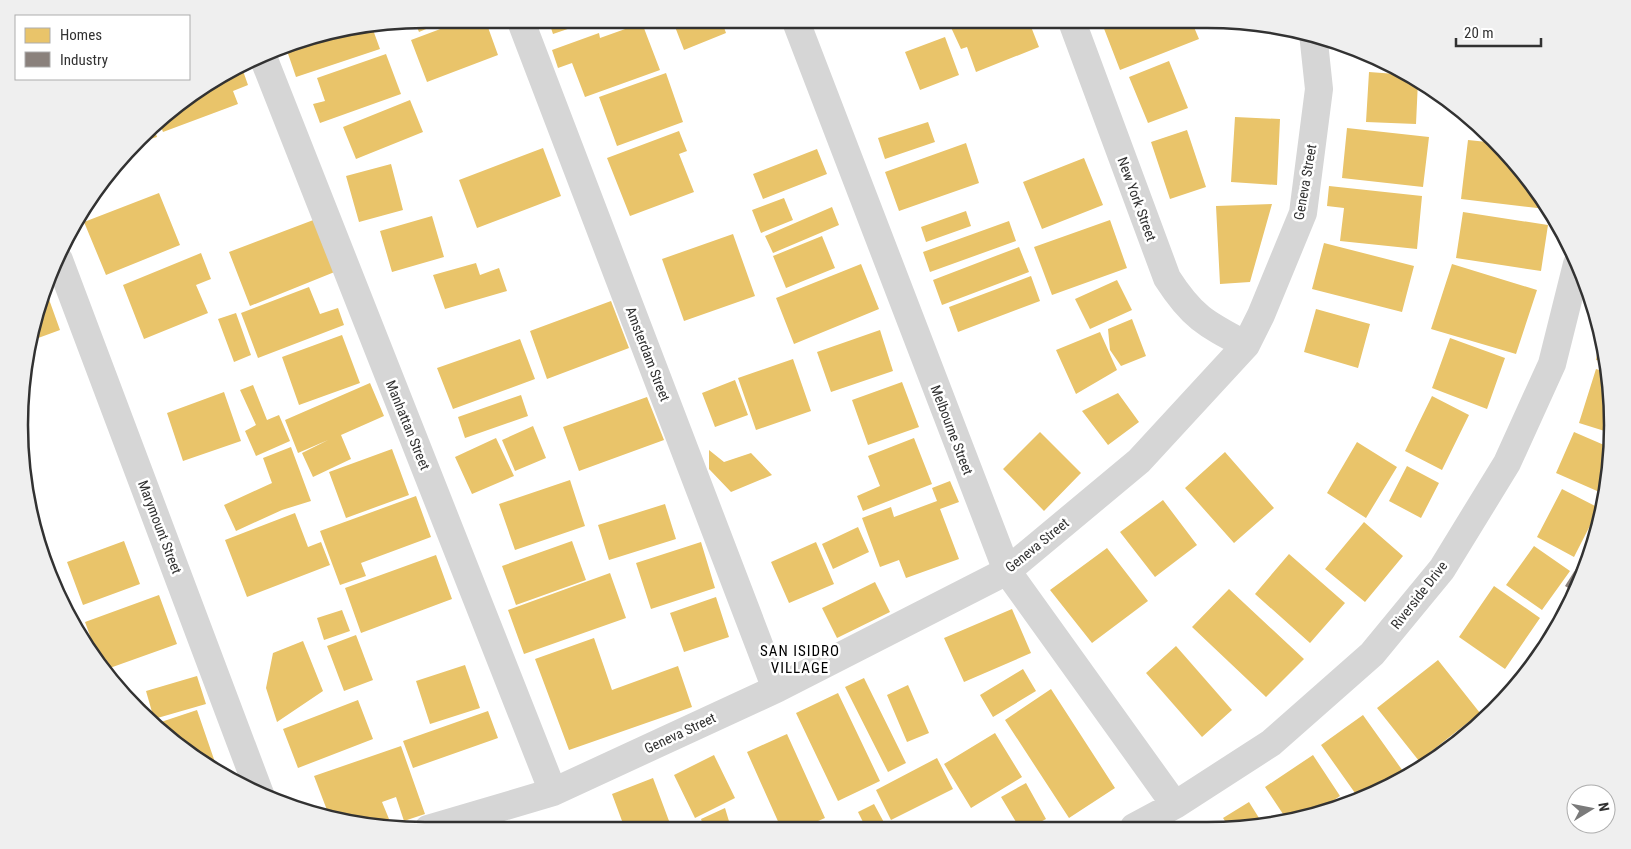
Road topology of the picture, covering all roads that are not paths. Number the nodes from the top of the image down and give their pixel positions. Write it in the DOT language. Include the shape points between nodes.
graph roads {
  1 [pos="523,28"];
  2 [pos="798,28"];
  3 [pos="1074,28"];
  4 [pos="1314,43"];
  5 [pos="265,61"];
  6 [pos="62,264"];
  7 [pos="1574,276"];
  8 [pos="1246,345"];
  9 [pos="1007,571"];
  10 [pos="776,689"];
  11 [pos="256,784"];
  12 [pos="553,792"];
  13 [pos="1175,805"];
  14 [pos="452,822"];
  15 [pos="1143,822"];
  1 -- 10 [label="street, Amsterdam Street"];
  2 -- 9 [label="street, Melbourne Street"];
  3 -- 8 [label="street, New York Street" via="1167,278 1183,304 1207,325"];
  4 -- 8 [label="street, Geneva Street" via="1319,90 1303,213"];
  5 -- 12 [label="street, Manhattan Street"];
  6 -- 11 [label="street, Marymount Street"];
  7 -- 13 [label="street, Riverside Drive" via="1548,373 1507,463 1442,569 1372,654 1271,743"];
  8 -- 9 [label="street, Geneva Street" via="1140,461"];
  9 -- 10 [label="street, Geneva Street"];
  9 -- 13 [label="street, Melbourne Street"];
  10 -- 12 [label="street, Geneva Street"];
  12 -- 14 [label="street, Geneva Street"];
  13 -- 15 [label="street, Riverside Drive"];
}
